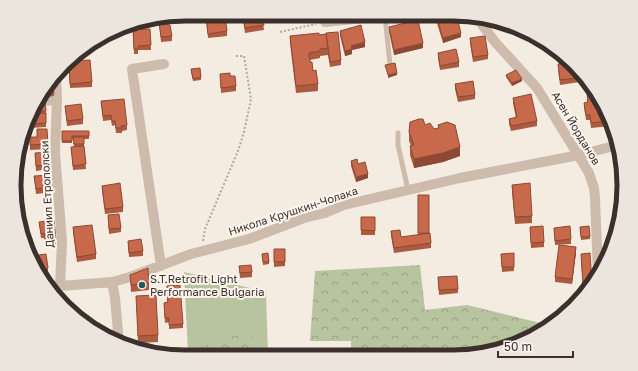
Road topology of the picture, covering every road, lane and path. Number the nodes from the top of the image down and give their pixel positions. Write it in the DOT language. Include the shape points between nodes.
graph roads {
  1 [pos="335,21"];
  2 [pos="386,21"];
  3 [pos="325,22"];
  4 [pos="481,23"];
  5 [pos="280,32"];
  6 [pos="236,56"];
  7 [pos="164,64"];
  8 [pos="390,65"];
  9 [pos="56,84"];
  10 [pos="57,100"];
  11 [pos="45,101"];
  12 [pos="398,133"];
  13 [pos="612,147"];
  14 [pos="579,155"];
  15 [pos="408,191"];
  16 [pos="201,252"];
  17 [pos="598,263"];
  18 [pos="161,266"];
  19 [pos="112,282"];
  20 [pos="60,286"];
  21 [pos="56,287"];
  22 [pos="119,336"];
  1 -- 3 [label="street"];
  2 -- 8 [label="lane"];
  3 -- 5 [label="path"];
  4 -- 14 [label="street, Асен Йорданов" via="537,88"];
  6 -- 16 [label="path" via="244,56 251,99 238,151 204,229"];
  7 -- 18 [label="street" via="132,69"];
  9 -- 10 [label="street, Даниил Етрополски"];
  10 -- 11 [label="street"];
  10 -- 20 [label="street, Даниил Етрополски" via="55,153 62,242"];
  12 -- 15 [label="lane" via="398,145"];
  13 -- 14 [label="street, Никола Крушкин-Чолака"];
  14 -- 15 [label="street, Никола Крушкин-Чолака" via="460,178"];
  14 -- 17 [label="street, Асен Йорданов" via="590,173 594,188"];
  15 -- 16 [label="street, Никола Крушкин-Чолака" via="344,205 249,239"];
  16 -- 18 [label="street, Никола Крушкин-Чолака"];
  18 -- 19 [label="street, Никола Крушкин-Чолака"];
  19 -- 20 [label="street, Никола Крушкин-Чолака"];
  19 -- 22 [label="street"];
  20 -- 21 [label="street, Никола Крушкин-Чолака"];
}
